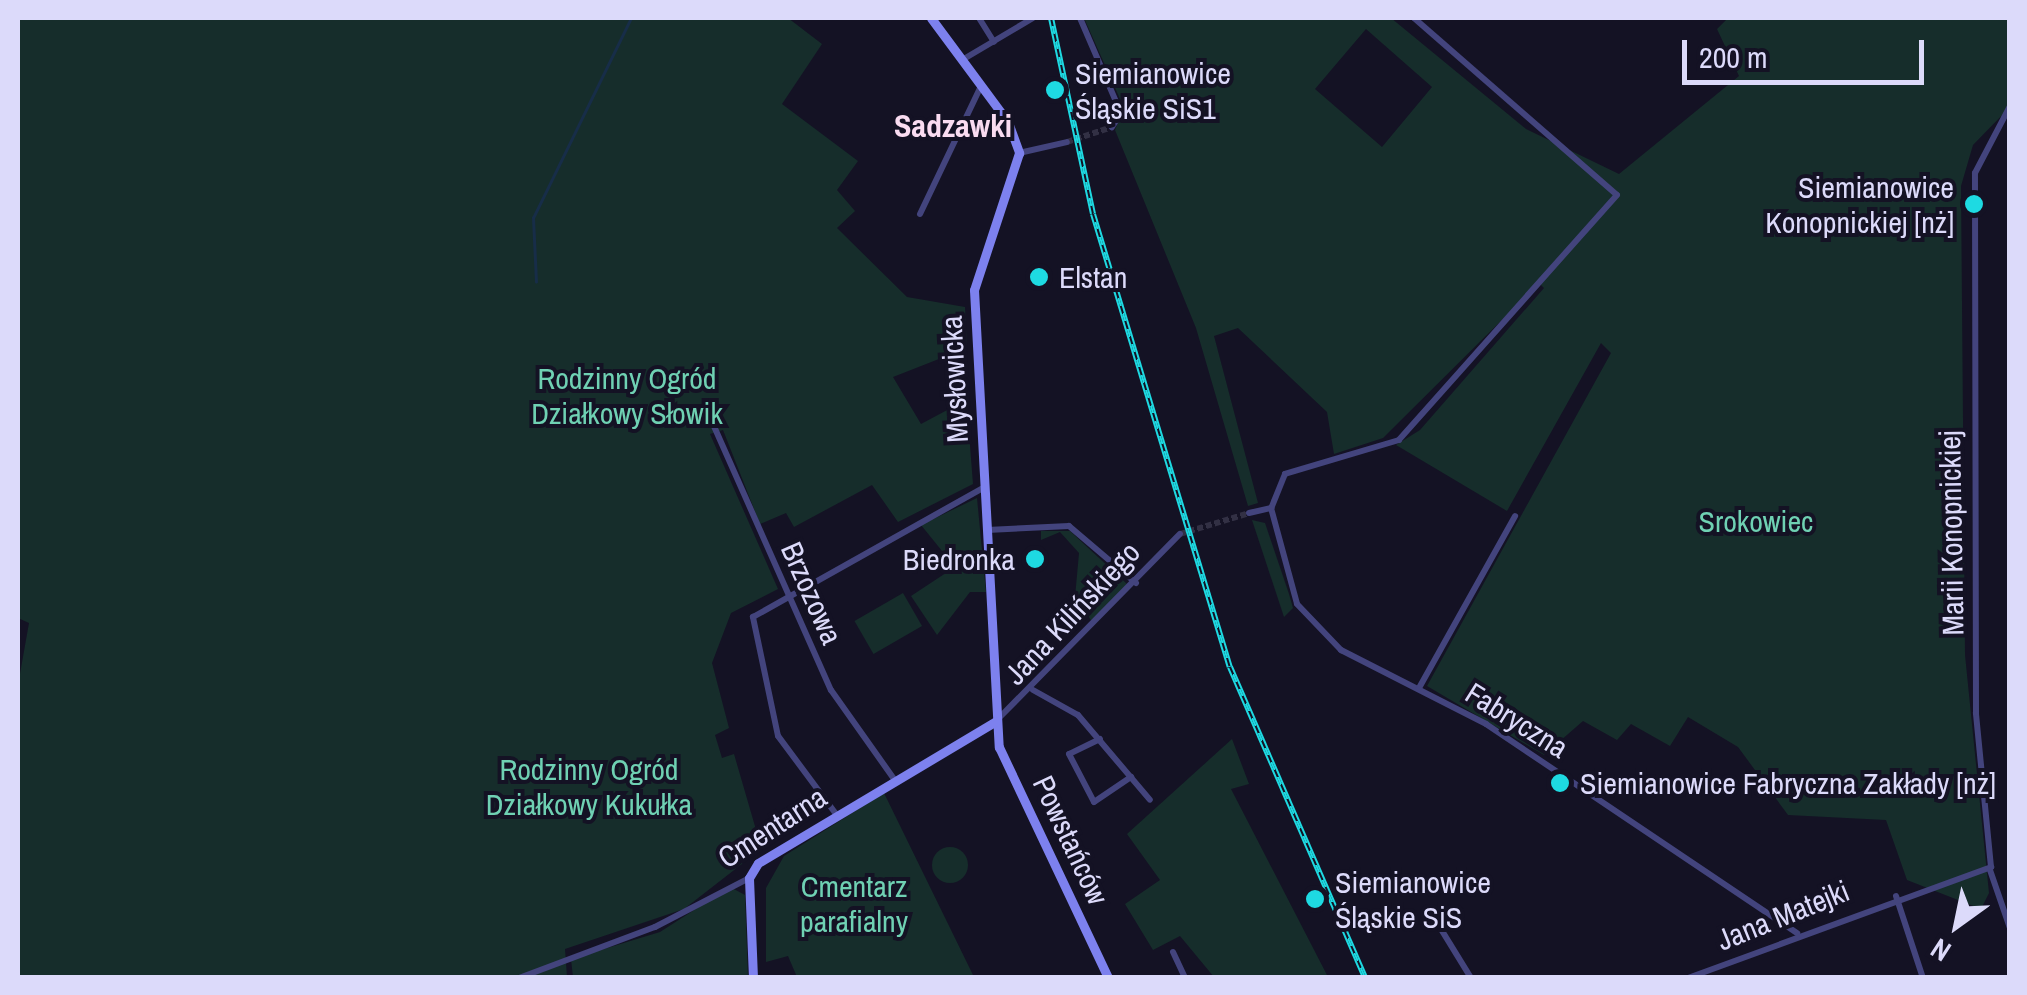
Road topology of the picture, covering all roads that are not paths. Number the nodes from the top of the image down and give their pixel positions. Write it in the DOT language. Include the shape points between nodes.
graph roads {
  1 [pos="931,18"];
  2 [pos="979,18"];
  3 [pos="1033,18"];
  4 [pos="1080,18"];
  5 [pos="1414,18"];
  6 [pos="994,42"];
  7 [pos="961,61"];
  8 [pos="982,86"];
  9 [pos="2010,106"];
  10 [pos="1112,128"];
  11 [pos="1067,142"];
  12 [pos="1019,154"];
  13 [pos="920,214"];
  14 [pos="709,416"];
  15 [pos="985,487"];
  16 [pos="1271,508"];
  17 [pos="1249,514"];
  18 [pos="1514,516"];
  19 [pos="987,530"];
  20 [pos="1180,534"];
  21 [pos="1136,584"];
  22 [pos="787,593"];
  23 [pos="1419,688"];
  24 [pos="1033,690"];
  25 [pos="996,721"];
  26 [pos="1100,739"];
  27 [pos="1131,776"];
  28 [pos="894,779"];
  29 [pos="1150,800"];
  30 [pos="836,814"];
  31 [pos="1990,870"];
  32 [pos="750,878"];
  33 [pos="1896,896"];
  34 [pos="1436,920"];
  35 [pos="2010,928"];
  36 [pos="1797,933"];
  37 [pos="1173,952"];
  38 [pos="519,978"];
  39 [pos="753,978"];
  40 [pos="1108,978"];
  41 [pos="1185,978"];
  42 [pos="1471,978"];
  43 [pos="1688,978"];
  44 [pos="1924,978"];
  1 -- 7 [label="street"];
  2 -- 6 [label="street"];
  3 -- 6 [label="street"];
  4 -- 10 [label="street" via="1121,113"];
  5 -- 16 [label="street" via="1617,195 1399,440 1285,474"];
  6 -- 7 [label="street"];
  7 -- 8 [label="street"];
  8 -- 12 [label="street"];
  8 -- 13 [label="street"];
  9 -- 31 [label="street, Marii Konopnickiej" via="1974,173 1976,713"];
  11 -- 12 [label="street"];
  12 -- 15 [label="street, Mysłowicka" via="974,290"];
  14 -- 22 [label="street, Brzozowa"];
  15 -- 19 [label="street, Mysłowicka"];
  15 -- 22 [label="street"];
  16 -- 17 [label="street"];
  16 -- 23 [label="street, Fabryczna" via="1291,590 1314,628"];
  18 -- 23 [label="street"];
  19 -- 21 [label="street" via="1069,526"];
  19 -- 25 [label="street, Mysłowicka"];
  20 -- 21 [label="street, Jana Kilińskiego"];
  21 -- 24 [label="street, Jana Kilińskiego"];
  22 -- 28 [label="street, Brzozowa" via="836,699"];
  22 -- 30 [label="street" via="751,622 757,670 778,736"];
  23 -- 36 [label="street, Fabryczna"];
  24 -- 25 [label="street, Jana Kilińskiego"];
  24 -- 26 [label="street"];
  25 -- 28 [label="street, Cmentarna"];
  25 -- 40 [label="street, Powstańców" via="1000,747"];
  26 -- 27 [label="street"];
  26 -- 27 [label="street" via="1069,754 1094,802"];
  27 -- 29 [label="street"];
  28 -- 30 [label="street, Cmentarna"];
  30 -- 32 [label="street, Cmentarna" via="758,863"];
  31 -- 33 [label="street"];
  31 -- 35 [label="street, Marii Konopnickiej"];
  32 -- 38 [label="street, Cmentarna" via="655,927"];
  32 -- 39 [label="street"];
  33 -- 36 [label="street, Jana Matejki"];
  33 -- 44 [label="street"];
  34 -- 42 [label="street"];
  36 -- 43 [label="street, Jana Matejki"];
  37 -- 41 [label="street"];
}
